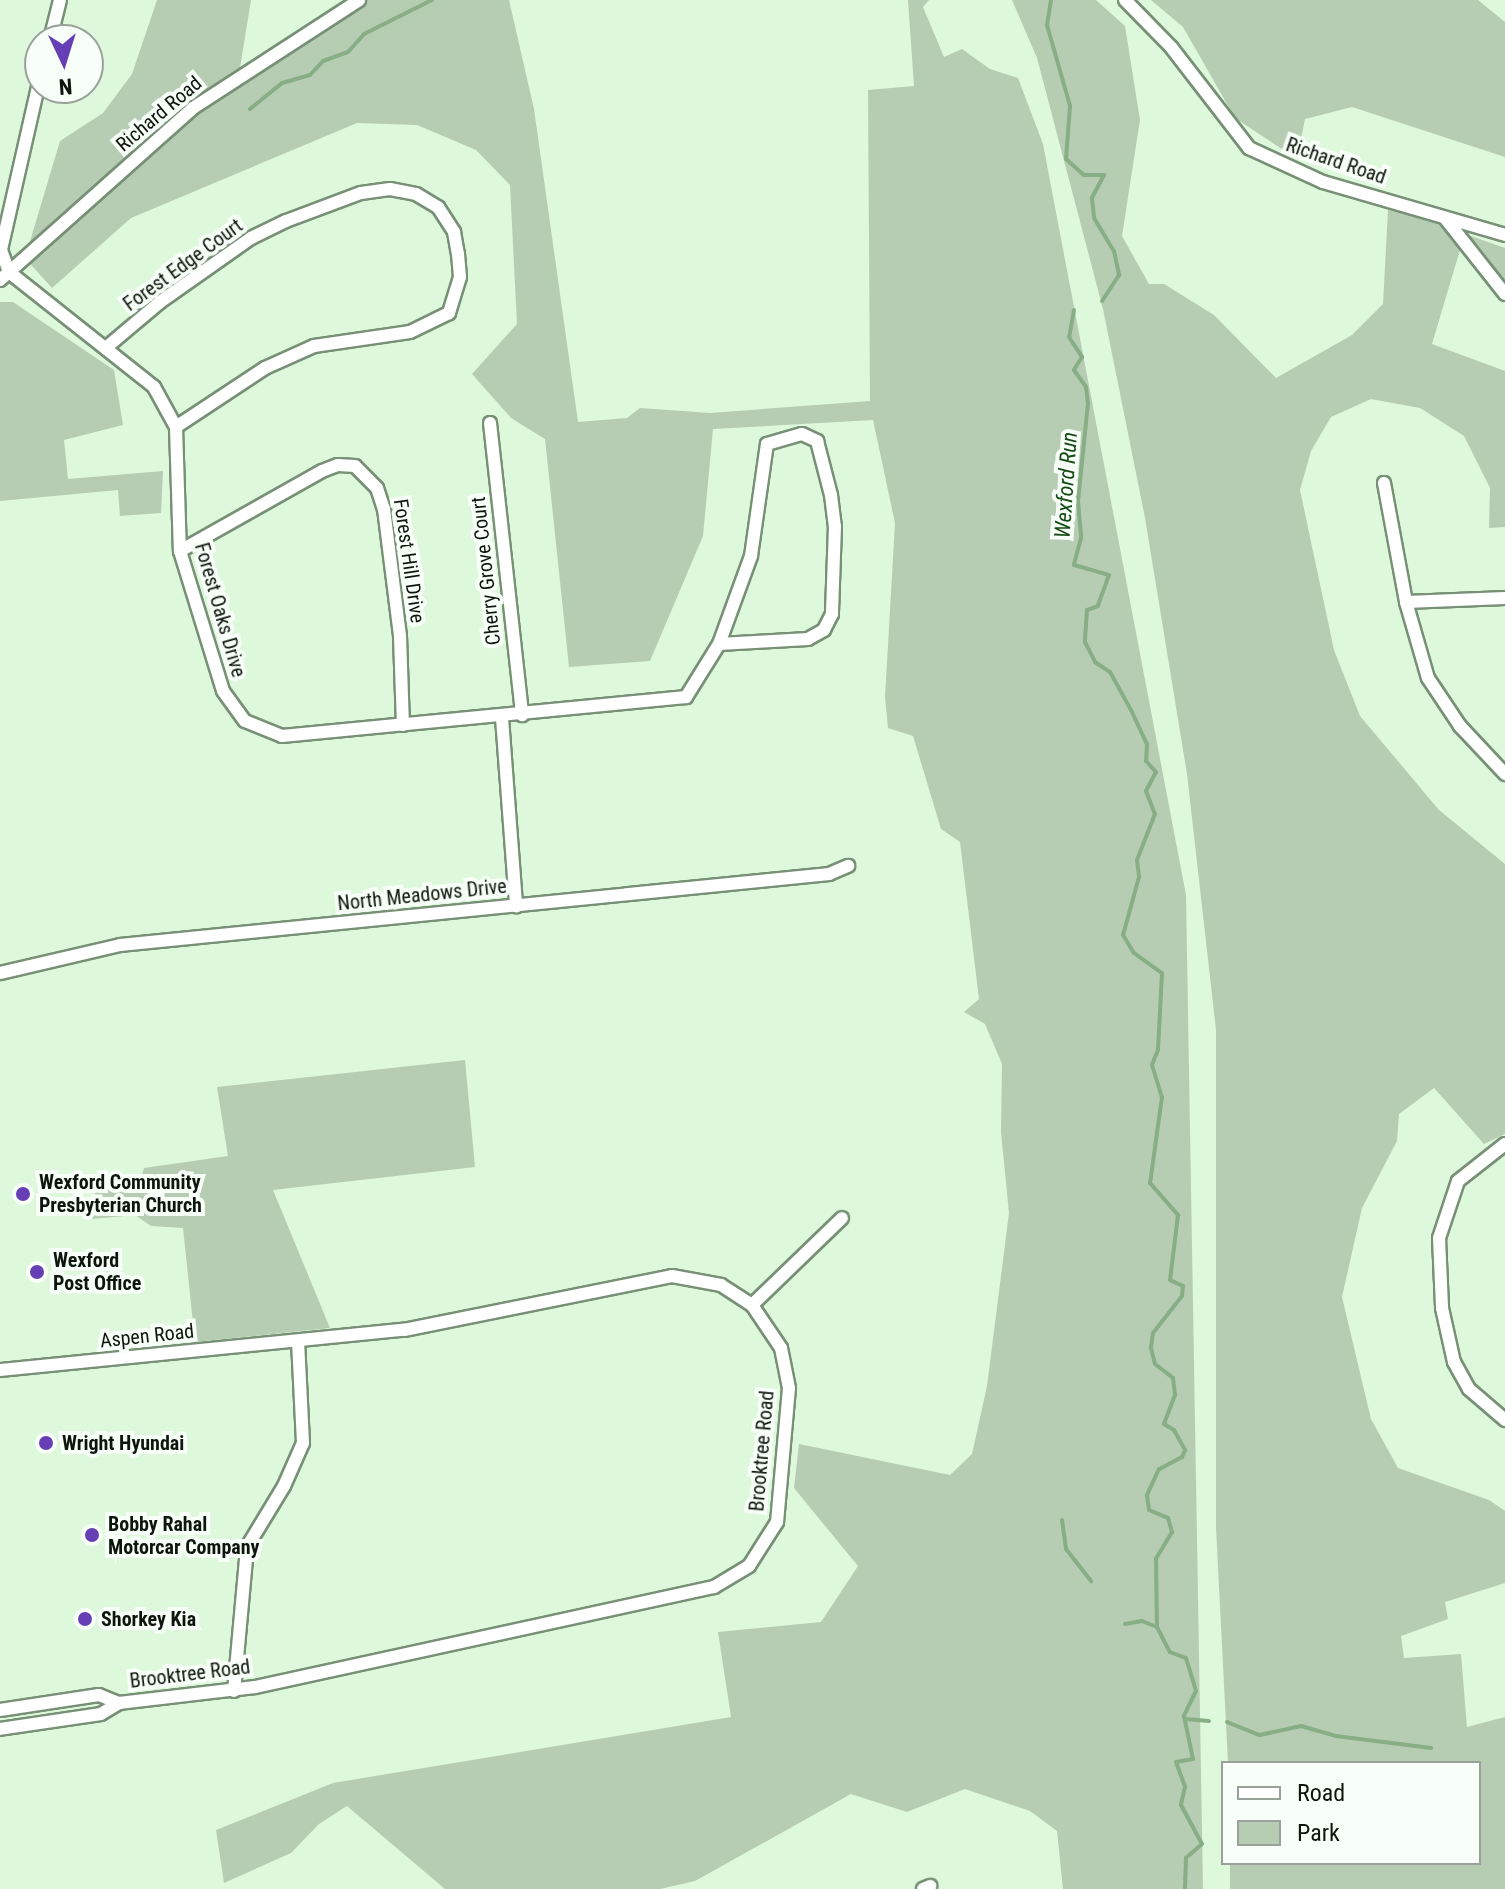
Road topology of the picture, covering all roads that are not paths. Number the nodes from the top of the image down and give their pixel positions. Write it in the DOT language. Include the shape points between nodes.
graph roads {
  1 [pos="60,0"];
  2 [pos="359,0"];
  3 [pos="1125,0"];
  4 [pos="54,24"];
  5 [pos="33,104"];
  6 [pos="1445,218"];
  7 [pos="1505,235"];
  8 [pos="4,276"];
  9 [pos="1505,294"];
  10 [pos="108,346"];
  11 [pos="490,423"];
  12 [pos="176,427"];
  13 [pos="1384,483"];
  14 [pos="180,551"];
  15 [pos="1505,598"];
  16 [pos="1406,602"];
  17 [pos="719,644"];
  18 [pos="522,715"];
  19 [pos="502,718"];
  20 [pos="403,725"];
  21 [pos="1505,774"];
  22 [pos="848,866"];
  23 [pos="516,906"];
  24 [pos="0,973"];
  25 [pos="1505,1144"];
  26 [pos="842,1218"];
  27 [pos="752,1305"];
  28 [pos="298,1341"];
  29 [pos="0,1370"];
  30 [pos="1505,1420"];
  31 [pos="234,1691"];
  32 [pos="119,1703"];
  33 [pos="0,1710"];
  34 [pos="0,1729"];
  1 -- 4 [label="street"];
  2 -- 8 [label="street, Richard Road" via="193,108"];
  3 -- 6 [label="street, Richard Road" via="1171,47 1249,148 1323,182"];
  5 -- 8 [label="street" via="7,205 1,250"];
  6 -- 7 [label="street, Richard Road"];
  6 -- 9 [label="street"];
  8 -- 10 [label="street, Forest Oaks Drive"];
  10 -- 12 [label="street, Forest Oaks Drive" via="154,387"];
  10 -- 12 [label="street, Forest Edge Court" via="173,292 251,238 286,221 361,193 390,189 416,194 438,207 454,232 458,254 460,277 449,313 410,332 314,346 265,368"];
  11 -- 18 [label="street, Cherry Grove Court"];
  12 -- 14 [label="street, Forest Oaks Drive"];
  13 -- 16 [label="street"];
  14 -- 20 [label="street, Forest Oaks Drive" via="223,691 245,721 282,736"];
  14 -- 20 [label="street, Forest Hill Drive" via="322,471 355,466 377,488 384,509 400,636"];
  15 -- 16 [label="street"];
  16 -- 21 [label="street" via="1418,652 1443,705"];
  17 -- 17 [label="street" via="808,639 824,630 832,614 831,495 817,441 802,434 767,444 751,556"];
  17 -- 18 [label="street" via="686,697"];
  18 -- 19 [label="street"];
  19 -- 20 [label="street, Forest Oaks Drive"];
  19 -- 23 [label="street"];
  22 -- 23 [label="street, North Meadows Drive" via="829,874"];
  23 -- 24 [label="street, North Meadows Drive" via="120,945"];
  25 -- 30 [label="street" via="1458,1181 1439,1238 1442,1308 1454,1362 1469,1389"];
  26 -- 27 [label="street"];
  27 -- 28 [label="street, Brooktree Road" via="721,1285 672,1276 446,1324"];
  27 -- 31 [label="street, Brooktree Road" via="781,1348 789,1402 777,1522 766,1544 738,1574 688,1595"];
  28 -- 29 [label="street, Aspen Road"];
  28 -- 31 [label="street" via="303,1443 247,1547"];
  31 -- 32 [label="street, Brooktree Road"];
  32 -- 33 [label="street, Brooktree Road" via="99,1695"];
  32 -- 34 [label="street, Brooktree Road" via="101,1714"];
}
